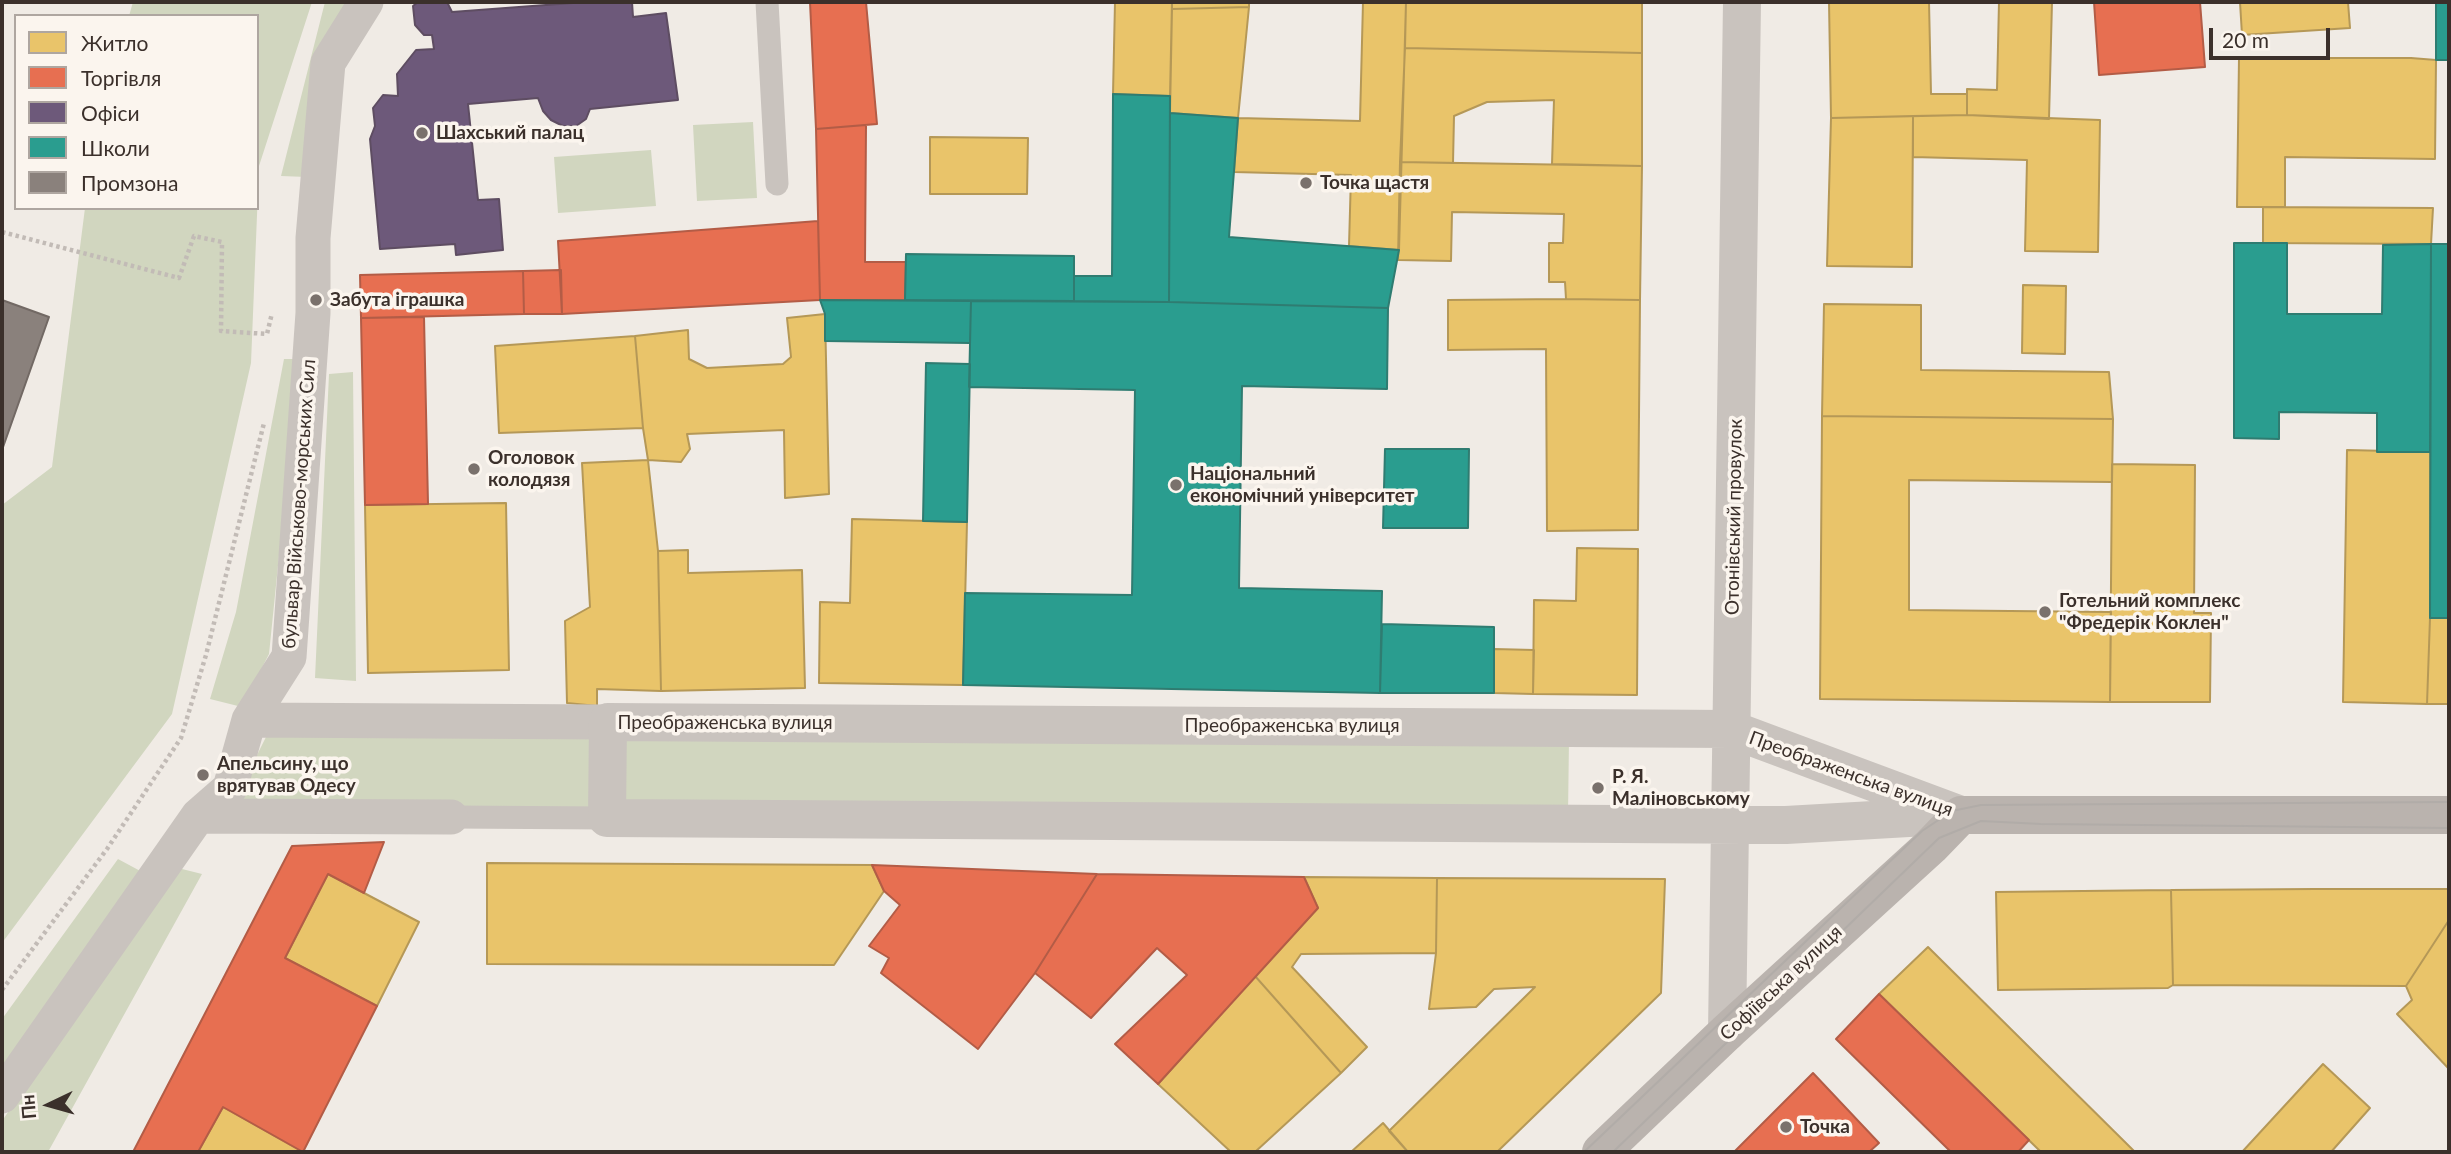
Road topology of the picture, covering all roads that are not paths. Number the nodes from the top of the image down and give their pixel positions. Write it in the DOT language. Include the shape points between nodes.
graph roads {
  1 [pos="366,2"];
  2 [pos="767,2"];
  3 [pos="1742,2"];
  4 [pos="777,184"];
  5 [pos="249,720"];
  6 [pos="608,722"];
  7 [pos="1730,729"];
  8 [pos="1961,815"];
  9 [pos="198,816"];
  10 [pos="2449,816"];
  11 [pos="451,817"];
  12 [pos="607,818"];
  13 [pos="1729,825"];
  14 [pos="1727,1032"];
  15 [pos="2,1096"];
  16 [pos="1601,1152"];
  1 -- 5 [label="street, бульвар Військово-морських Сил" via="328,63 313,238 313,313 289,657"];
  2 -- 4 [label="lane"];
  3 -- 7 [label="street, Отонівський провулок"];
  5 -- 6 [label="street, Преображенська вулиця"];
  5 -- 9 [label="street, бульвар Військово-морських Сил" via="230,788"];
  6 -- 7 [label="street, Преображенська вулиця"];
  6 -- 12 [label="street, Преображенська вулиця"];
  7 -- 8 [label="street, Преображенська вулиця"];
  7 -- 13 [label="street, Отонівський провулок"];
  8 -- 10 [label="main road, Преображенська вулиця"];
  8 -- 13 [label="street, Преображенська вулиця"];
  8 -- 14 [label="main road, Софіївська вулиця"];
  9 -- 11 [label="street, Преображенська вулиця"];
  9 -- 15 [label="street, бульвар Військово-морських Сил"];
  11 -- 12 [label="lane, Преображенська вулиця"];
  12 -- 13 [label="street, Преображенська вулиця"];
  13 -- 14 [label="street, Отонівський провулок"];
  14 -- 16 [label="main road, Софіївська вулиця"];
}
